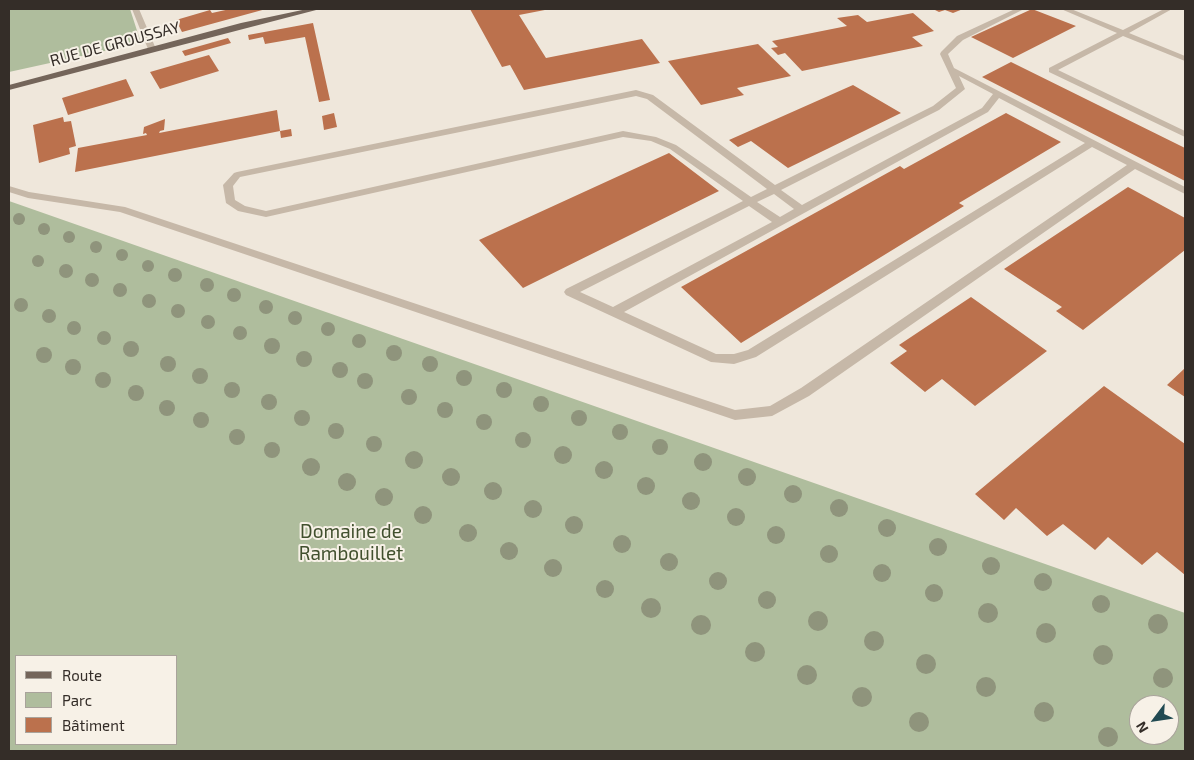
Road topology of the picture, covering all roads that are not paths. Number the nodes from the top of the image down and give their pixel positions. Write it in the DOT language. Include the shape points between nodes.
graph roads {
  1 [pos="135,9"];
  2 [pos="316,9"];
  3 [pos="1020,9"];
  4 [pos="1065,9"];
  5 [pos="1169,9"];
  6 [pos="1125,33"];
  7 [pos="152,49"];
  8 [pos="1185,59"];
  9 [pos="950,69"];
  10 [pos="9,88"];
  11 [pos="998,94"];
  12 [pos="1185,134"];
  13 [pos="1092,143"];
  14 [pos="1134,164"];
  15 [pos="9,189"];
  16 [pos="774,190"];
  17 [pos="1185,191"];
  18 [pos="749,202"];
  19 [pos="802,210"];
  20 [pos="779,222"];
  21 [pos="614,312"];
  1 -- 7 [label="lane"];
  2 -- 7 [label="main road, RUE DE GROUSSAY"];
  3 -- 9 [label="lane" via="960,38 944,54"];
  4 -- 6 [label="lane"];
  5 -- 6 [label="lane"];
  6 -- 8 [label="lane"];
  6 -- 12 [label="lane" via="1052,70"];
  7 -- 10 [label="main road, RUE DE GROUSSAY"];
  9 -- 11 [label="lane"];
  9 -- 16 [label="lane" via="961,89 936,108"];
  11 -- 13 [label="lane"];
  11 -- 19 [label="lane" via="985,110"];
  13 -- 14 [label="lane"];
  13 -- 21 [label="lane" via="752,354 734,359 715,359"];
  14 -- 15 [label="lane" via="805,392 772,411 735,415 122,209 28,195"];
  14 -- 17 [label="lane"];
  16 -- 18 [label="lane"];
  16 -- 18 [label="lane" via="650,97 636,93 237,175 228,185 230,202 242,209 266,214 623,134 653,139 673,147"];
  16 -- 19 [label="lane"];
  18 -- 20 [label="lane"];
  18 -- 21 [label="lane" via="570,292"];
  19 -- 20 [label="lane"];
  20 -- 21 [label="lane"];
}
